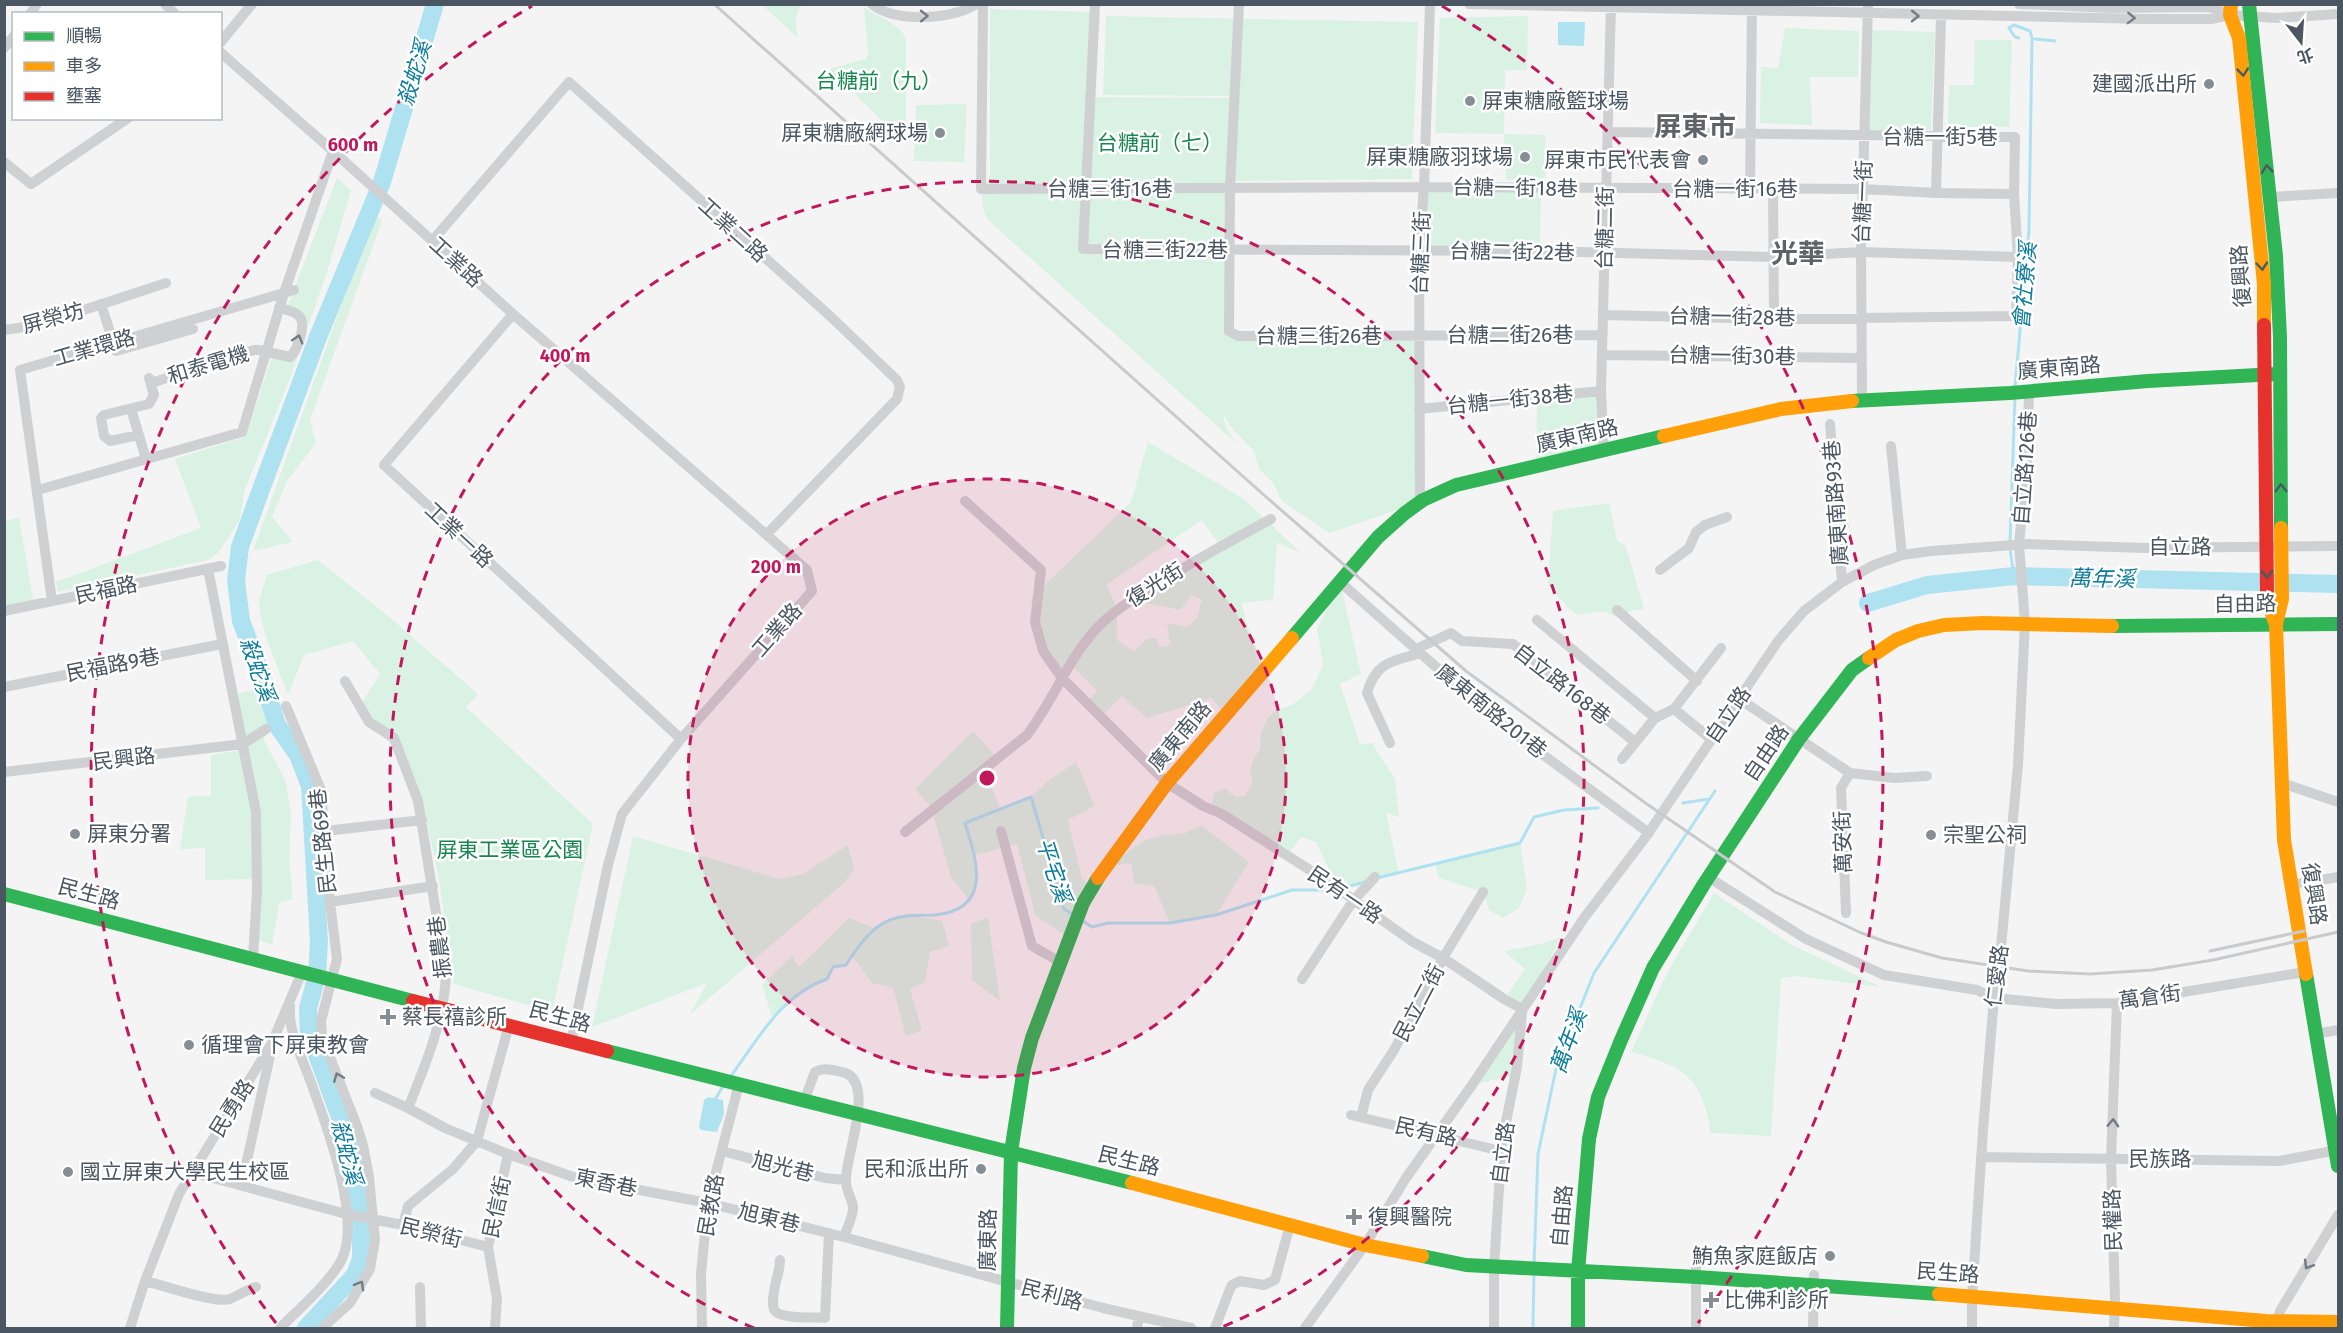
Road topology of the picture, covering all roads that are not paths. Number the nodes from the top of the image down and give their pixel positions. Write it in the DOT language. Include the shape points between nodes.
graph roads {
  1 [pos="252,4"];
  2 [pos="872,4"];
  3 [pos="976,4"];
  4 [pos="983,4"];
  5 [pos="1095,4"];
  6 [pos="1239,4"];
  7 [pos="1430,4"];
  8 [pos="1469,4"];
  9 [pos="2019,4"];
  10 [pos="1611,6"];
  11 [pos="1752,8"];
  12 [pos="1868,9"];
  13 [pos="2230,10"];
  14 [pos="2249,11"];
  15 [pos="2057,12"];
  16 [pos="2338,14"];
  17 [pos="1941,16"];
  18 [pos="222,41"];
  19 [pos="222,54"];
  20 [pos="125,120"];
  21 [pos="1608,132"];
  22 [pos="1750,133"];
  23 [pos="1866,136"];
  24 [pos="1936,137"];
  25 [pos="333,151"];
  26 [pos="4,162"];
  27 [pos="1424,187"];
  28 [pos="1606,188"];
  29 [pos="1086,189"];
  30 [pos="1230,189"];
  31 [pos="1750,189"];
  32 [pos="1863,189"];
  33 [pos="1773,190"];
  34 [pos="1936,193"];
  35 [pos="2338,193"];
  36 [pos="2014,194"];
  37 [pos="2270,197"];
  38 [pos="432,241"];
  39 [pos="1229,250"];
  40 [pos="1419,251"];
  41 [pos="1861,252"];
  42 [pos="1605,254"];
  43 [pos="1773,257"];
  44 [pos="2018,257"];
  45 [pos="166,283"];
  46 [pos="289,291"];
  47 [pos="101,304"];
  48 [pos="279,308"];
  49 [pos="513,314"];
  50 [pos="1603,315"];
  51 [pos="1861,318"];
  52 [pos="1774,319"];
  53 [pos="193,329"];
  54 [pos="4,330"];
  55 [pos="1603,335"];
  56 [pos="1418,336"];
  57 [pos="114,343"];
  58 [pos="266,351"];
  59 [pos="1602,355"];
  60 [pos="1862,358"];
  61 [pos="2280,374"];
  62 [pos="2265,375"];
  63 [pos="1601,391"];
  64 [pos="2019,392"];
  65 [pos="1862,400"];
  66 [pos="131,409"];
  67 [pos="1419,409"];
  68 [pos="1830,424"];
  69 [pos="139,435"];
  70 [pos="1891,446"];
  71 [pos="1604,452"];
  72 [pos="146,459"];
  73 [pos="38,490"];
  74 [pos="965,501"];
  75 [pos="1420,502"];
  76 [pos="1727,517"];
  77 [pos="1271,519"];
  78 [pos="767,534"];
  79 [pos="2024,544"];
  80 [pos="2338,546"];
  81 [pos="2266,547"];
  82 [pos="2282,547"];
  83 [pos="1902,555"];
  84 [pos="221,567"];
  85 [pos="208,569"];
  86 [pos="1660,570"];
  87 [pos="1340,582"];
  88 [pos="1842,582"];
  89 [pos="52,601"];
  90 [pos="4,610"];
  91 [pos="1617,610"];
  92 [pos="1537,620"];
  93 [pos="2025,623"];
  94 [pos="2338,624"];
  95 [pos="2276,625"];
  96 [pos="222,644"];
  97 [pos="1721,648"];
  98 [pos="1418,651"];
  99 [pos="1062,678"];
  100 [pos="345,681"];
  101 [pos="1697,681"];
  102 [pos="4,687"];
  103 [pos="1738,698"];
  104 [pos="286,706"];
  105 [pos="1674,710"];
  106 [pos="1655,718"];
  107 [pos="266,729"];
  108 [pos="681,739"];
  109 [pos="1711,739"];
  110 [pos="1799,739"];
  111 [pos="1635,742"];
  112 [pos="1390,743"];
  113 [pos="243,744"];
  114 [pos="1622,759"];
  115 [pos="4,772"];
  116 [pos="1850,773"];
  117 [pos="1927,776"];
  118 [pos="1167,783"];
  119 [pos="2282,783"];
  120 [pos="2338,802"];
  121 [pos="422,820"];
  122 [pos="325,831"];
  123 [pos="905,831"];
  124 [pos="1001,831"];
  125 [pos="1649,833"];
  126 [pos="1375,877"];
  127 [pos="1708,877"];
  128 [pos="2338,877"];
  129 [pos="2291,885"];
  130 [pos="433,886"];
  131 [pos="1483,892"];
  132 [pos="4,894"];
  133 [pos="1353,901"];
  134 [pos="330,902"];
  135 [pos="1846,913"];
  136 [pos="1443,958"];
  137 [pos="253,959"];
  138 [pos="1060,962"];
  139 [pos="302,972"];
  140 [pos="2305,972"];
  141 [pos="1302,979"];
  142 [pos="333,980"];
  143 [pos="290,996"];
  144 [pos="1994,998"];
  145 [pos="2116,1003"];
  146 [pos="441,1007"];
  147 [pos="1522,1009"];
  148 [pos="509,1025"];
  149 [pos="2338,1030"];
  150 [pos="2315,1034"];
  151 [pos="571,1042"];
  152 [pos="272,1043"];
  153 [pos="739,1084"];
  154 [pos="375,1093"];
  155 [pos="804,1101"];
  156 [pos="408,1108"];
  157 [pos="858,1114"];
  158 [pos="1356,1116"];
  159 [pos="1437,1134"];
  160 [pos="477,1141"];
  161 [pos="2338,1150"];
  162 [pos="722,1151"];
  163 [pos="1501,1151"];
  164 [pos="1011,1152"];
  165 [pos="508,1154"];
  166 [pos="1981,1157"];
  167 [pos="2111,1159"];
  168 [pos="246,1166"];
  169 [pos="2338,1166"];
  170 [pos="191,1172"];
  171 [pos="845,1180"];
  172 [pos="708,1203"];
  173 [pos="346,1214"];
  174 [pos="2338,1215"];
  175 [pos="373,1220"];
  176 [pos="403,1225"];
  177 [pos="1290,1225"];
  178 [pos="829,1233"];
  179 [pos="844,1237"];
  180 [pos="1365,1245"];
  181 [pos="488,1247"];
  182 [pos="780,1260"];
  183 [pos="1494,1267"];
  184 [pos="1578,1272"];
  185 [pos="1697,1272"];
  186 [pos="145,1281"];
  187 [pos="1814,1281"];
  188 [pos="1008,1283"];
  189 [pos="256,1287"];
  190 [pos="420,1287"];
  191 [pos="1972,1296"];
  192 [pos="2115,1307"];
  193 [pos="1139,1316"];
  194 [pos="2338,1322"];
  195 [pos="2276,1324"];
  196 [pos="130,1329"];
  197 [pos="280,1329"];
  198 [pos="322,1329"];
  199 [pos="421,1329"];
  200 [pos="495,1329"];
  201 [pos="702,1329"];
  202 [pos="1007,1329"];
  203 [pos="1137,1329"];
  204 [pos="1191,1329"];
  205 [pos="1215,1329"];
  206 [pos="1305,1329"];
  207 [pos="1494,1329"];
  208 [pos="1578,1329"];
  209 [pos="1696,1329"];
  210 [pos="1813,1329"];
  211 [pos="1972,1329"];
  212 [pos="2114,1329"];
  1 -- 18 [label="street"];
  2 -- 3 [label="street, one-way" via="889,13 913,16 956,13"];
  4 -- 29 [label="street, 台糖三街16巷" via="981,189"];
  5 -- 29 [label="street, 台糖三街22巷"];
  6 -- 30 [label="street"];
  7 -- 27 [label="street, 台糖三街"];
  8 -- 10 [label="street"];
  9 -- 15 [label="street"];
  10 -- 11 [label="street"];
  10 -- 21 [label="street, 台糖二街"];
  11 -- 12 [label="street"];
  11 -- 22 [label="street"];
  12 -- 17 [label="street, one-way"];
  12 -- 23 [label="street, 台糖一街"];
  13 -- 14 [label="street"];
  13 -- 15 [label="street" via="2113,8"];
  13 -- 62 [label="street, 復興路, one-way" via="2239,38 2264,284"];
  14 -- 16 [label="street"];
  37 -- 14 [label="street, 復興路, one-way"];
  15 -- 17 [label="street"];
  17 -- 24 [label="street"];
  19 -- 25 [label="street"];
  20 -- 26 [label="street" via="31,184"];
  21 -- 22 [label="street, 台糖一街5巷"];
  21 -- 28 [label="street, 台糖二街"];
  22 -- 23 [label="street, 台糖一街5巷"];
  22 -- 31 [label="street"];
  23 -- 24 [label="street, 台糖一街5巷"];
  23 -- 32 [label="street, 台糖一街"];
  24 -- 34 [label="street"];
  24 -- 36 [label="street, 台糖一街5巷" via="2015,137"];
  25 -- 38 [label="street, 工業路"];
  25 -- 46 [label="street"];
  27 -- 28 [label="street, 台糖一街18巷"];
  27 -- 30 [label="street, 台糖三街16巷"];
  27 -- 40 [label="street, 台糖三街"];
  28 -- 31 [label="street, 台糖一街16巷"];
  28 -- 42 [label="street, 台糖二街"];
  29 -- 30 [label="street, 台糖三街16巷"];
  29 -- 39 [label="street, 台糖三街22巷" via="1083,249"];
  30 -- 39 [label="street"];
  31 -- 33 [label="street, 台糖一街16巷"];
  32 -- 33 [label="street, 台糖一街16巷"];
  32 -- 34 [label="street, 台糖一街16巷"];
  32 -- 41 [label="street, 台糖一街"];
  33 -- 43 [label="street"];
  34 -- 36 [label="street, 台糖一街16巷"];
  35 -- 37 [label="street"];
  36 -- 44 [label="street"];
  37 -- 61 [label="street, 復興路"];
  38 -- 49 [label="street, 工業路"];
  38 -- 78 [label="street, 工業二路" via="569,82 897,380 897,399"];
  39 -- 40 [label="street, 台糖三街22巷"];
  39 -- 56 [label="street, 台糖三街26巷" via="1229,331 1238,336"];
  40 -- 42 [label="street, 台糖二街22巷"];
  40 -- 56 [label="street, 台糖三街"];
  41 -- 43 [label="street, 台糖二街22巷"];
  41 -- 44 [label="street, 台糖二街22巷"];
  41 -- 51 [label="street, 台糖一街"];
  42 -- 43 [label="street, 台糖二街22巷"];
  42 -- 50 [label="street, 台糖二街"];
  43 -- 52 [label="street"];
  44 -- 51 [label="street, 台糖一街28巷" via="2016,316"];
  45 -- 47 [label="street, 屏榮坊"];
  46 -- 48 [label="street"];
  46 -- 57 [label="street, 工業環路"];
  47 -- 54 [label="street, 屏榮坊" via="38,325"];
  47 -- 57 [label="street, 屏榮坊"];
  48 -- 58 [label="street"];
  58 -- 48 [label="street, 和泰電機, one-way" via="290,357 302,329 298,315"];
  49 -- 78 [label="street, 工業路"];
  49 -- 108 [label="street, 工業一路" via="384,465"];
  50 -- 52 [label="street, 台糖一街28巷"];
  50 -- 55 [label="street, 台糖二街"];
  51 -- 52 [label="street, 台糖一街28巷"];
  51 -- 60 [label="street, 台糖一街"];
  53 -- 57 [label="street" via="116,351"];
  55 -- 56 [label="street, 台糖二街26巷"];
  55 -- 59 [label="street, 台糖二街"];
  56 -- 67 [label="street, 台糖三街"];
  57 -- 73 [label="street, 工業環路" via="20,370"];
  58 -- 66 [label="street, 和泰電機" via="254,350 150,380 153,401"];
  58 -- 72 [label="street" via="242,432"];
  59 -- 60 [label="street, 台糖一街30巷"];
  59 -- 63 [label="street, 台糖二街"];
  60 -- 65 [label="street, 台糖一街"];
  61 -- 62 [label="street, 廣東南路"];
  82 -- 61 [label="street, 復興路, one-way"];
  62 -- 64 [label="street, 廣東南路"];
  62 -- 81 [label="street, 復興路"];
  63 -- 67 [label="street, 台糖一街38巷"];
  63 -- 71 [label="street, 台糖二街"];
  64 -- 65 [label="street, 廣東南路"];
  64 -- 79 [label="street, 自立路126巷" via="2027,465"];
  65 -- 71 [label="street, 廣東南路" via="1781,410"];
  66 -- 69 [label="street"];
  66 -- 69 [label="street, 和泰電機" via="101,418 104,436 110,441"];
  67 -- 75 [label="street, 台糖三街"];
  68 -- 88 [label="street, 廣東南路93巷"];
  69 -- 72 [label="street"];
  70 -- 83 [label="street"];
  71 -- 75 [label="street, 廣東南路" via="1455,485"];
  72 -- 73 [label="street"];
  73 -- 89 [label="street, 工業環路"];
  74 -- 99 [label="street" via="1041,570 1035,622 1043,651"];
  75 -- 87 [label="street, 廣東南路" via="1389,526"];
  76 -- 86 [label="street" via="1696,532 1689,548"];
  77 -- 99 [label="street, 復光街" via="1120,607 1096,628"];
  78 -- 108 [label="street, 工業路" via="807,570 812,591"];
  79 -- 81 [label="street, 自立路"];
  79 -- 83 [label="street, 自立路"];
  79 -- 93 [label="street, 自立路126巷"];
  80 -- 82 [label="street, 自立路"];
  81 -- 82 [label="street, 自立路"];
  81 -- 95 [label="street, 復興路, one-way" via="2267,600"];
  82 -- 95 [label="street, 復興路" via="2282,599"];
  83 -- 88 [label="street, 自立路"];
  84 -- 85 [label="street, 民福路"];
  85 -- 89 [label="street, 民福路"];
  85 -- 96 [label="street"];
  87 -- 98 [label="street, 廣東南路201巷"];
  87 -- 118 [label="street, 廣東南路"];
  88 -- 103 [label="street, 自立路" via="1804,611 1778,640"];
  89 -- 90 [label="street, 民福路"];
  91 -- 101 [label="street"];
  92 -- 106 [label="street"];
  93 -- 95 [label="street, 自由路"];
  93 -- 110 [label="street, 自由路" via="1944,626 1896,640 1852,670"];
  93 -- 144 [label="street, 仁愛路" via="2018,765"];
  94 -- 95 [label="street, 自由路"];
  95 -- 119 [label="street, 復興路"];
  96 -- 102 [label="street, 民福路9巷"];
  96 -- 113 [label="street"];
  97 -- 101 [label="street"];
  98 -- 111 [label="street, 自立路168巷" via="1450,633 1462,641 1513,644"];
  98 -- 112 [label="street" via="1383,665 1370,681 1367,693"];
  98 -- 125 [label="street, 廣東南路201巷" via="1496,720"];
  99 -- 118 [label="street"];
  99 -- 123 [label="street, 復光街" via="1028,735"];
  100 -- 121 [label="street" via="369,722 394,738"];
  101 -- 105 [label="street"];
  103 -- 109 [label="street, 自立路"];
  103 -- 110 [label="street"];
  104 -- 122 [label="street, 民生路69巷" via="321,790"];
  105 -- 106 [label="street"];
  105 -- 109 [label="street"];
  106 -- 111 [label="street"];
  107 -- 113 [label="street, 民興路"];
  108 -- 151 [label="street, 工業路" via="622,814"];
  109 -- 125 [label="street, 自立路"];
  110 -- 116 [label="street"];
  110 -- 127 [label="street, 自由路"];
  111 -- 114 [label="street"];
  113 -- 115 [label="street, 民興路"];
  113 -- 137 [label="street" via="256,812"];
  116 -- 117 [label="street" via="1894,778"];
  116 -- 135 [label="street, 萬安街" via="1841,788"];
  118 -- 133 [label="street, 民有一路" via="1222,814"];
  118 -- 138 [label="street, 廣東南路" via="1092,887"];
  119 -- 120 [label="street"];
  119 -- 129 [label="street, 復興路" via="2283,830"];
  121 -- 122 [label="street"];
  121 -- 130 [label="street"];
  122 -- 134 [label="street, 民生路69巷"];
  124 -- 138 [label="street" via="1032,946"];
  125 -- 147 [label="street, 自立路"];
  126 -- 133 [label="street"];
  127 -- 144 [label="street, 萬倉街" via="1806,939 1884,975 1977,990"];
  127 -- 184 [label="street, 自由路" via="1653,968 1598,1097 1589,1139"];
  128 -- 129 [label="street"];
  129 -- 140 [label="street, 復興路"];
  130 -- 134 [label="street"];
  130 -- 146 [label="street, 振農巷" via="446,975"];
  131 -- 136 [label="street, 民立二街"];
  132 -- 137 [label="street, 民生路"];
  133 -- 136 [label="street, 民有一路"];
  133 -- 141 [label="street"];
  134 -- 142 [label="street, 民生路69巷" via="337,959"];
  136 -- 147 [label="street, 民有一路"];
  136 -- 158 [label="street, 民立二街"];
  137 -- 139 [label="street, 民生路"];
  138 -- 164 [label="street, 廣東南路" via="1024,1068"];
  139 -- 142 [label="street, 民生路"];
  139 -- 143 [label="street, 民勇路"];
  140 -- 145 [label="street, 萬倉街"];
  140 -- 150 [label="street, 復興路"];
  142 -- 146 [label="street, 民生路"];
  175 -- 142 [label="street, 民生路69巷, one-way" via="363,1145 322,1036 321,1022"];
  143 -- 152 [label="street, 民勇路"];
  143 -- 173 [label="street" via="293,1033 329,1130"];
  144 -- 145 [label="street, 萬倉街" via="2056,1004"];
  144 -- 166 [label="street, 仁愛路"];
  167 -- 145 [label="street, 民權路, one-way"];
  146 -- 148 [label="street, 民生路"];
  146 -- 156 [label="street, 振農巷"];
  147 -- 159 [label="street"];
  147 -- 163 [label="street, 自立路" via="1517,1067"];
  148 -- 151 [label="street, 民生路"];
  148 -- 160 [label="street"];
  149 -- 150 [label="street"];
  150 -- 161 [label="street, 復興路"];
  151 -- 153 [label="street, 民生路"];
  152 -- 168 [label="street, 民勇路"];
  152 -- 170 [label="street, 民勇路"];
  153 -- 155 [label="street, 民生路"];
  153 -- 162 [label="street, 民教路"];
  154 -- 156 [label="street, 民信街"];
  155 -- 157 [label="street, 民生路"];
  155 -- 157 [label="street" via="815,1072 829,1069 847,1073 859,1086"];
  156 -- 160 [label="street, 民信街"];
  157 -- 164 [label="street, 民生路"];
  157 -- 171 [label="street"];
  158 -- 159 [label="street, 民有路"];
  159 -- 163 [label="street, 民有路"];
  159 -- 180 [label="street"];
  160 -- 165 [label="street, 民信街"];
  160 -- 176 [label="street" via="453,1169 408,1206"];
  161 -- 167 [label="street, 民族路" via="2278,1161"];
  161 -- 169 [label="street, 復興路"];
  162 -- 171 [label="street, 旭光巷"];
  162 -- 172 [label="street, 民教路"];
  163 -- 183 [label="street, 自立路"];
  164 -- 177 [label="street, 民生路"];
  164 -- 188 [label="street, 廣東路"];
  165 -- 172 [label="street, 東香巷" via="576,1178"];
  165 -- 181 [label="street, 民信街"];
  166 -- 167 [label="street, 民族路"];
  166 -- 191 [label="street, 仁愛路"];
  167 -- 192 [label="street, 民權路"];
  170 -- 173 [label="street"];
  170 -- 186 [label="street, 民勇路"];
  171 -- 179 [label="street" via="853,1209"];
  172 -- 178 [label="street, 旭東巷"];
  172 -- 201 [label="street, 民教路" via="701,1273"];
  173 -- 175 [label="street, 民榮街"];
  173 -- 197 [label="street" via="341,1260"];
  174 -- 195 [label="street, one-way"];
  175 -- 176 [label="street, 民榮街"];
  198 -- 175 [label="street, 民生路69巷, one-way" via="350,1303 370,1269 375,1240"];
  176 -- 181 [label="street, 民榮街"];
  177 -- 180 [label="street, 民生路"];
  177 -- 205 [label="street" via="1275,1280 1264,1286 1240,1281 1233,1285"];
  178 -- 179 [label="street, 旭東巷"];
  178 -- 182 [label="street, 旭東巷" via="825,1318 783,1316 775,1312"];
  179 -- 188 [label="street, 民利路"];
  180 -- 183 [label="street, 民生路" via="1457,1264"];
  180 -- 206 [label="street"];
  181 -- 200 [label="street, 民信街" via="497,1299"];
  183 -- 184 [label="street, 民生路"];
  183 -- 207 [label="street, 自立路"];
  184 -- 185 [label="street, 民生路"];
  184 -- 208 [label="street, 自由路"];
  185 -- 187 [label="street, 民生路"];
  185 -- 209 [label="street"];
  186 -- 189 [label="street" via="216,1300 229,1299"];
  186 -- 196 [label="street, 民勇路"];
  187 -- 191 [label="street, 民生路"];
  187 -- 210 [label="street"];
  188 -- 193 [label="street, 民利路"];
  188 -- 202 [label="street, 廣東路"];
  190 -- 199 [label="street"];
  191 -- 192 [label="street, 民生路"];
  191 -- 211 [label="street, 仁愛路"];
  192 -- 195 [label="street, 民生路"];
  192 -- 212 [label="street, 民權路"];
  193 -- 203 [label="street"];
  193 -- 204 [label="street, 民利路"];
  194 -- 195 [label="street, 民生路"];
}
